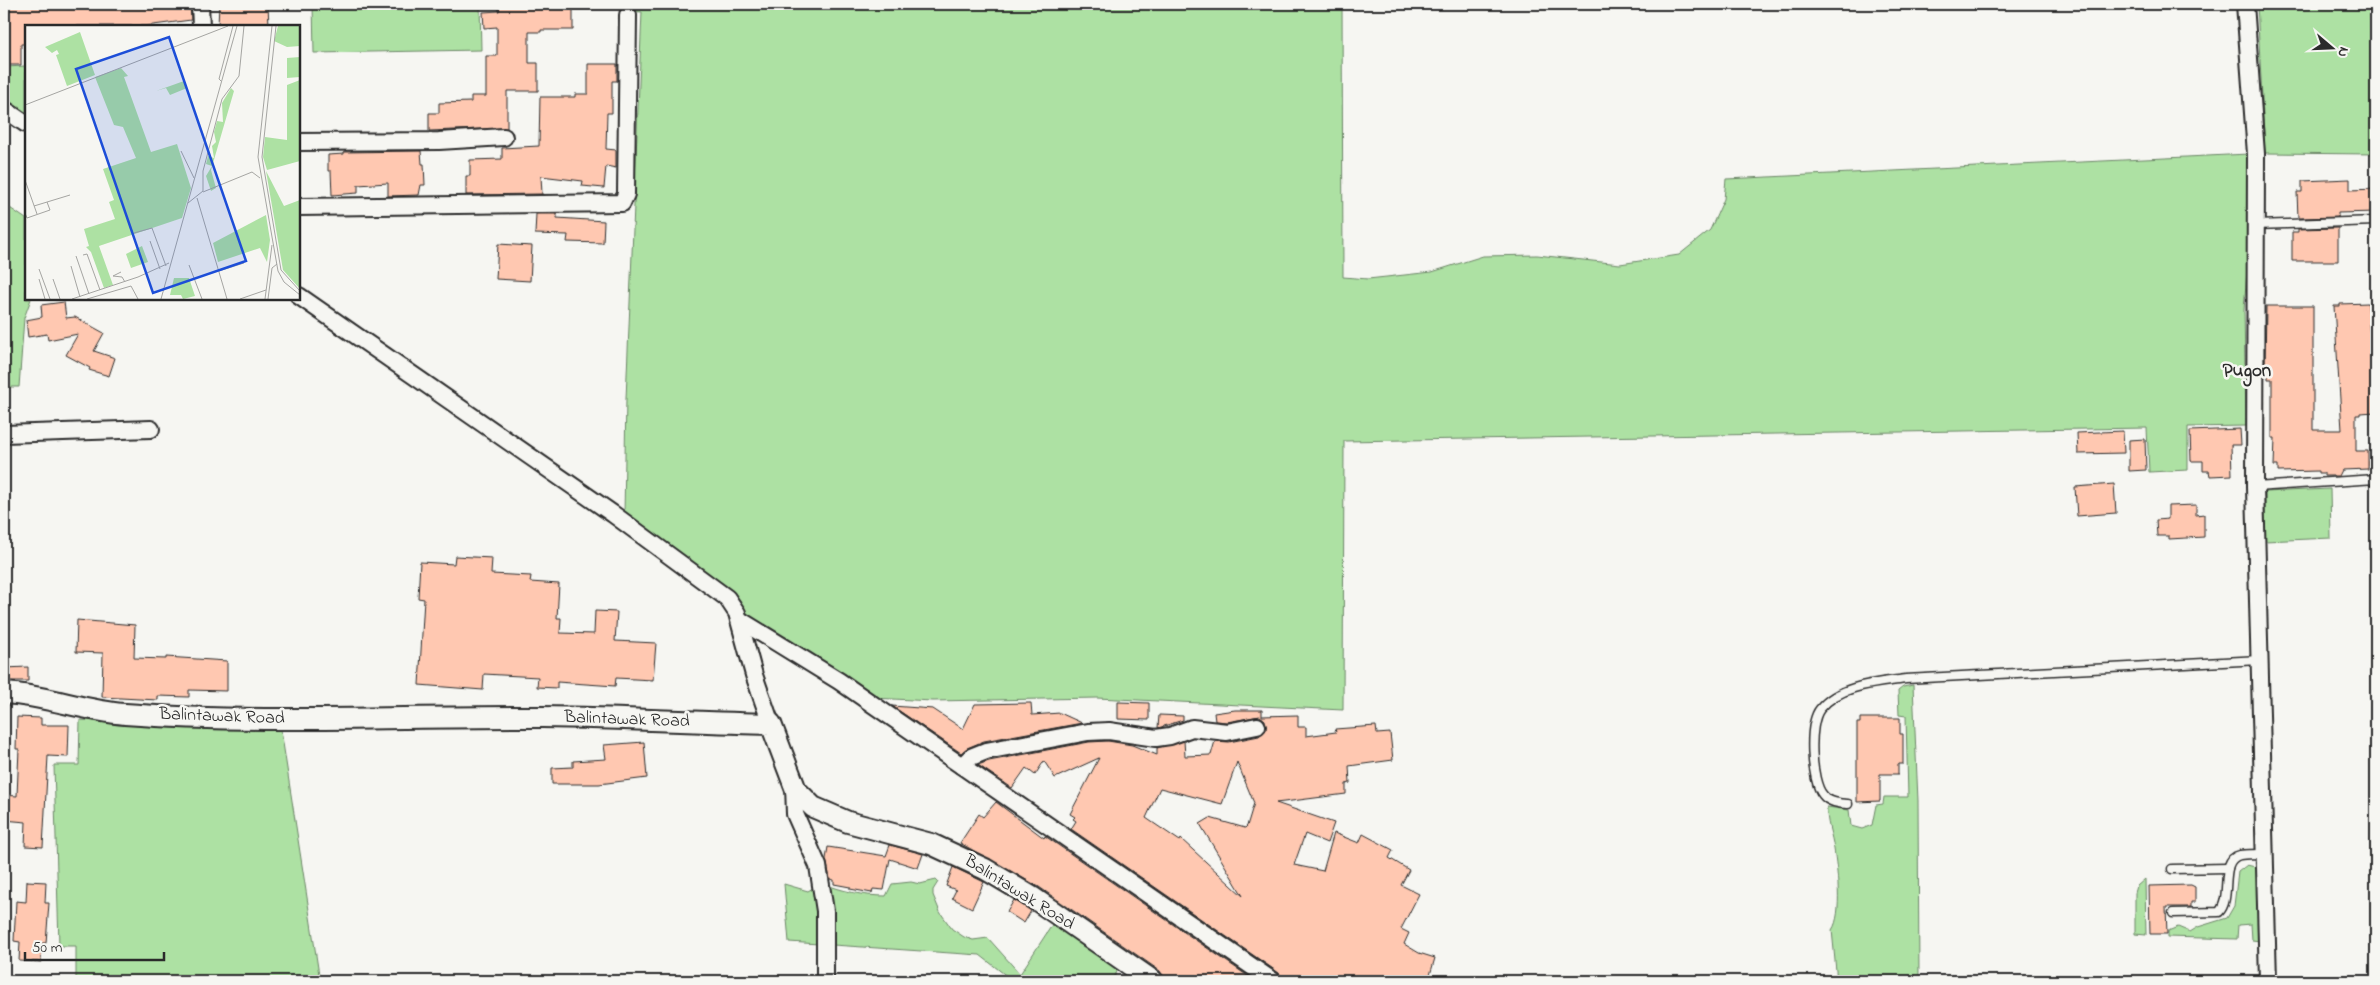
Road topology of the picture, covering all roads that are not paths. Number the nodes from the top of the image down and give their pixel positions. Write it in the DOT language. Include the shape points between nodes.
graph roads {
  1 [pos="200,4"];
  2 [pos="2245,4"];
  3 [pos="628,14"];
  4 [pos="201,25"];
  5 [pos="4,109"];
  6 [pos="25,123"];
  7 [pos="504,137"];
  8 [pos="300,142"];
  9 [pos="300,208"];
  10 [pos="2376,221"];
  11 [pos="2255,225"];
  12 [pos="300,297"];
  13 [pos="150,429"];
  14 [pos="4,434"];
  15 [pos="2376,479"];
  16 [pos="2255,487"];
  17 [pos="740,620"];
  18 [pos="2260,660"];
  19 [pos="4,693"];
  20 [pos="772,724"];
  21 [pos="1257,726"];
  22 [pos="962,766"];
  23 [pos="794,786"];
  24 [pos="1848,804"];
  25 [pos="2265,854"];
  26 [pos="2228,868"];
  27 [pos="2172,869"];
  28 [pos="2172,913"];
  29 [pos="825,981"];
  30 [pos="1153,981"];
  31 [pos="1273,981"];
  32 [pos="2268,981"];
  1 -- 4 [label="street"];
  2 -- 11 [label="street" via="2255,128"];
  3 -- 9 [label="street" via="626,194 622,203"];
  5 -- 6 [label="street"];
  7 -- 8 [label="street"];
  10 -- 11 [label="lane"];
  11 -- 16 [label="street"];
  12 -- 17 [label="street" via="704,580 730,600"];
  13 -- 14 [label="street"];
  15 -- 16 [label="lane"];
  16 -- 18 [label="street"];
  17 -- 20 [label="street" via="754,675"];
  17 -- 22 [label="street" via="839,681"];
  18 -- 24 [label="lane" via="1906,679 1853,689 1838,695 1819,710 1811,739 1821,794"];
  18 -- 25 [label="street"];
  19 -- 20 [label="street, Balintawak Road" via="125,714 300,720 543,717"];
  20 -- 23 [label="street, Balintawak Road"];
  21 -- 22 [label="street" via="1227,732 1192,728 1156,738 1109,731 1088,732 986,751 969,758"];
  22 -- 31 [label="street"];
  23 -- 29 [label="street" via="795,814 820,875 825,911"];
  23 -- 30 [label="street, Balintawak Road" via="804,799 828,815 931,844 996,875"];
  25 -- 26 [label="lane" via="2240,856 2233,859"];
  25 -- 32 [label="street"];
  26 -- 27 [label="lane"];
  26 -- 28 [label="lane" via="2225,904 2219,912"];
}
